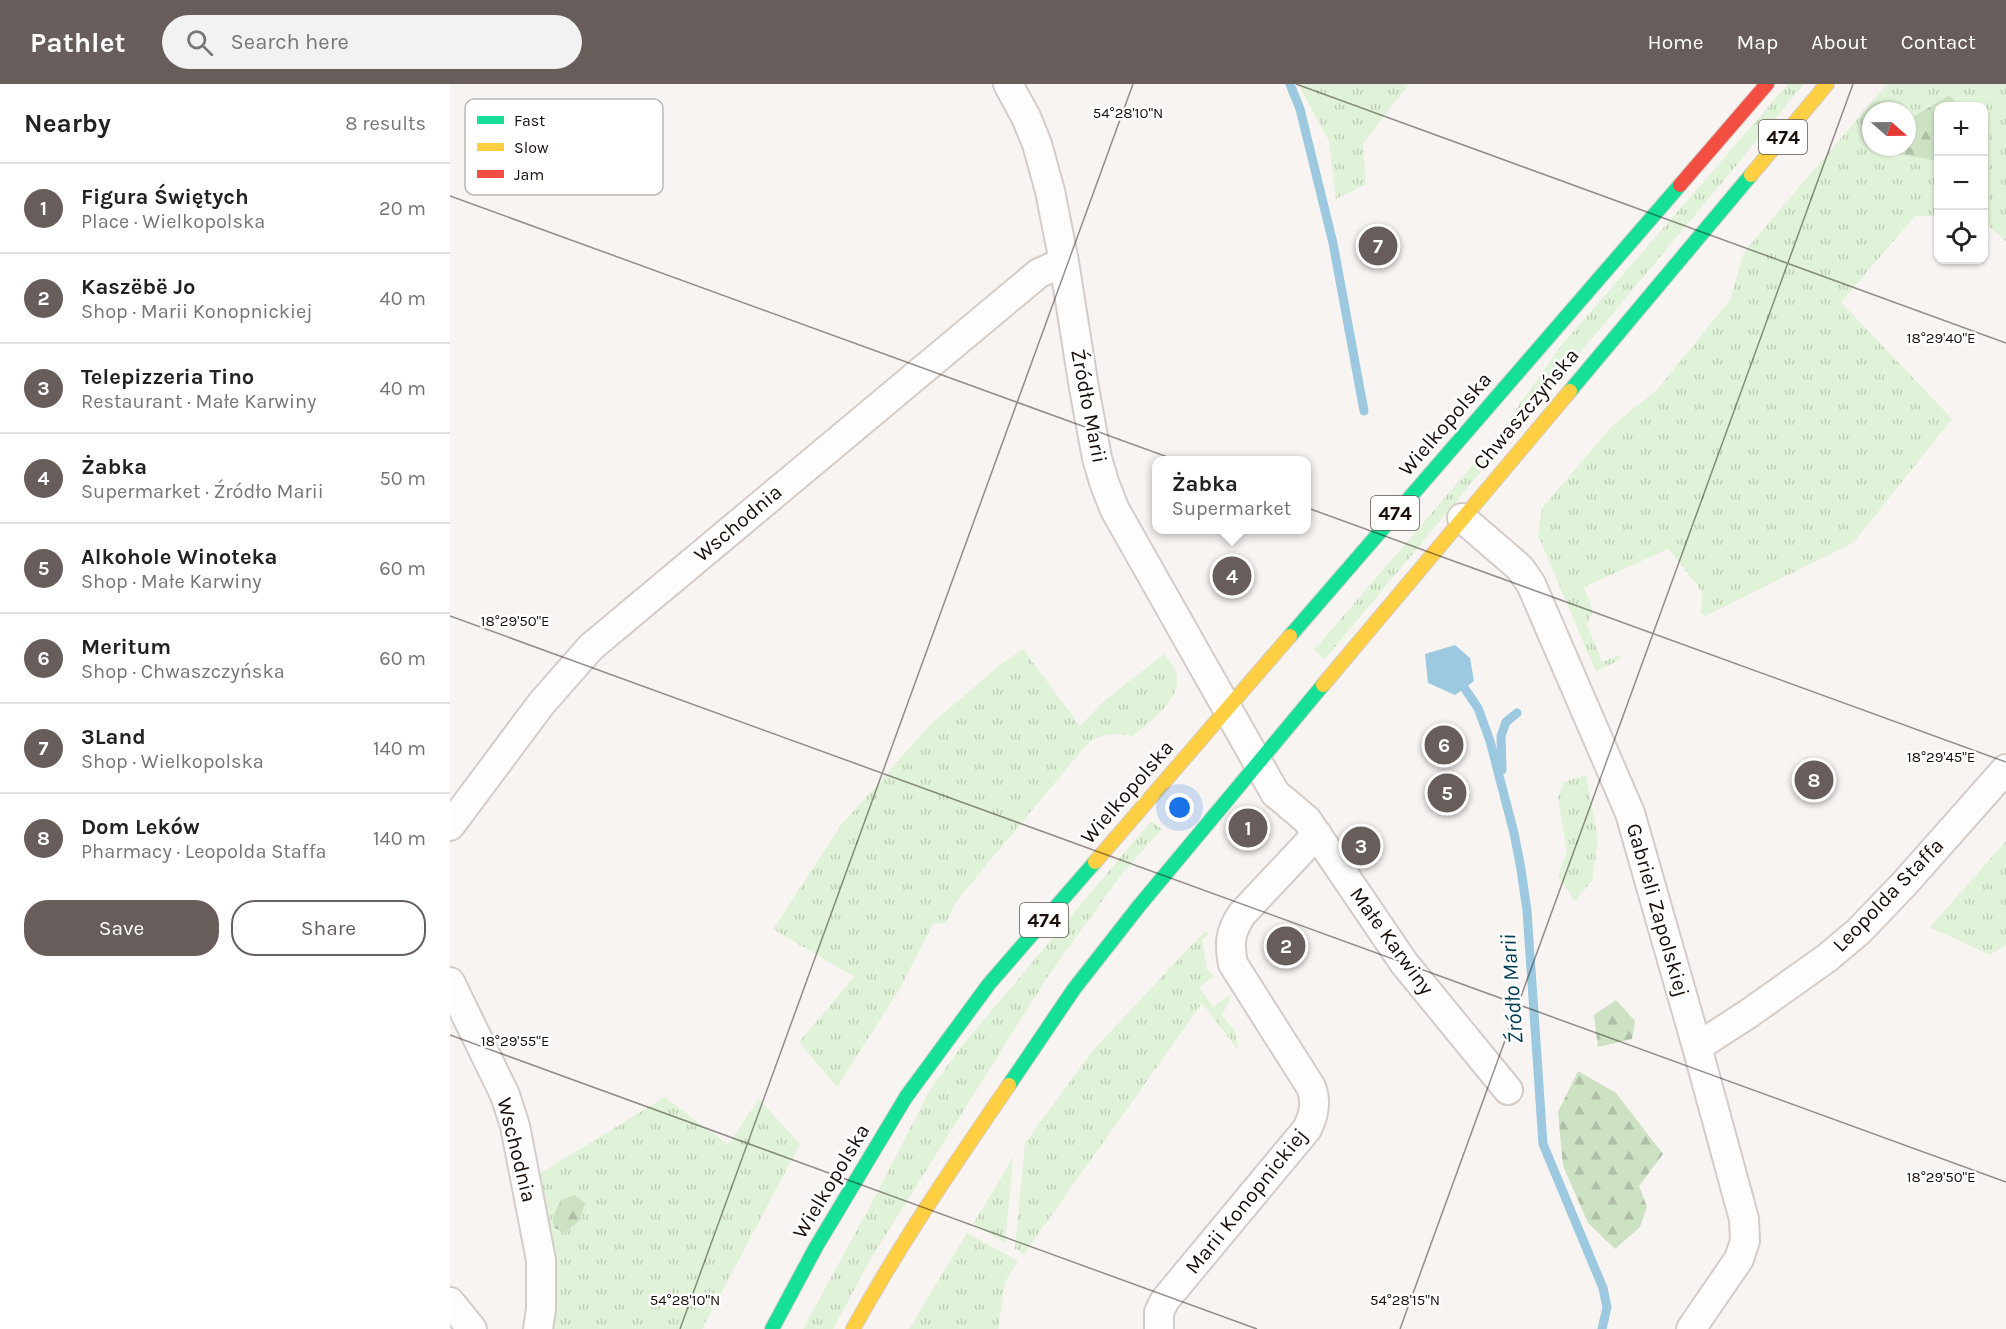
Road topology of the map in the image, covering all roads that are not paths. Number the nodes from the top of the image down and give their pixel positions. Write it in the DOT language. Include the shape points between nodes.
graph roads {
  1 [pos="1008,84"];
  2 [pos="1767,84"];
  3 [pos="1827,84"];
  4 [pos="1064,262"];
  5 [pos="1564,318"];
  6 [pos="1462,518"];
  7 [pos="1227,708"];
  8 [pos="1258,762"];
  9 [pos="2006,769"];
  10 [pos="450,826"];
  11 [pos="1317,834"];
  12 [pos="450,982"];
  13 [pos="1697,1047"];
  14 [pos="1508,1090"];
  15 [pos="450,1302"];
  16 [pos="472,1329"];
  17 [pos="538,1329"];
  18 [pos="772,1329"];
  19 [pos="853,1329"];
  20 [pos="1159,1329"];
  21 [pos="1691,1329"];
  1 -- 4 [label="street, Źródło Marii" via="1037,144"];
  2 -- 5 [label="main road, Chwaszczyńska / 474"];
  3 -- 6 [label="main road, Chwaszczyńska / 474"];
  4 -- 7 [label="street, Źródło Marii" via="1084,388 1105,485 1115,510"];
  4 -- 10 [label="street, Wschodnia" via="1038,273 591,647 541,704"];
  5 -- 7 [label="main road, Wielkopolska / 474"];
  6 -- 8 [label="main road, Chwaszczyńska / 474"];
  6 -- 13 [label="street, Gabrieli Zapolskiej" via="1520,568 1531,584 1630,813"];
  7 -- 8 [label="street, Źródło Marii"];
  7 -- 18 [label="main road, Wielkopolska / 474" via="989,984 906,1097"];
  8 -- 11 [label="street, Małe Karwiny" via="1275,793 1307,820"];
  8 -- 19 [label="main road, 474" via="1074,989 925,1208"];
  9 -- 13 [label="street, Leopolda Staffa" via="1859,931 1827,958"];
  11 -- 14 [label="street, Małe Karwiny" via="1404,963"];
  11 -- 20 [label="street, Marii Konopnickiej" via="1242,914 1232,928 1230,950 1233,964 1311,1087 1315,1096 1313,1117 1165,1300 1159,1312"];
  12 -- 17 [label="street, Wschodnia" via="505,1095 515,1126 541,1260 542,1309"];
  13 -- 21 [label="street, Gabrieli Zapolskiej" via="1744,1219 1745,1241 1739,1259"];
  15 -- 16 [label="street"];
}
